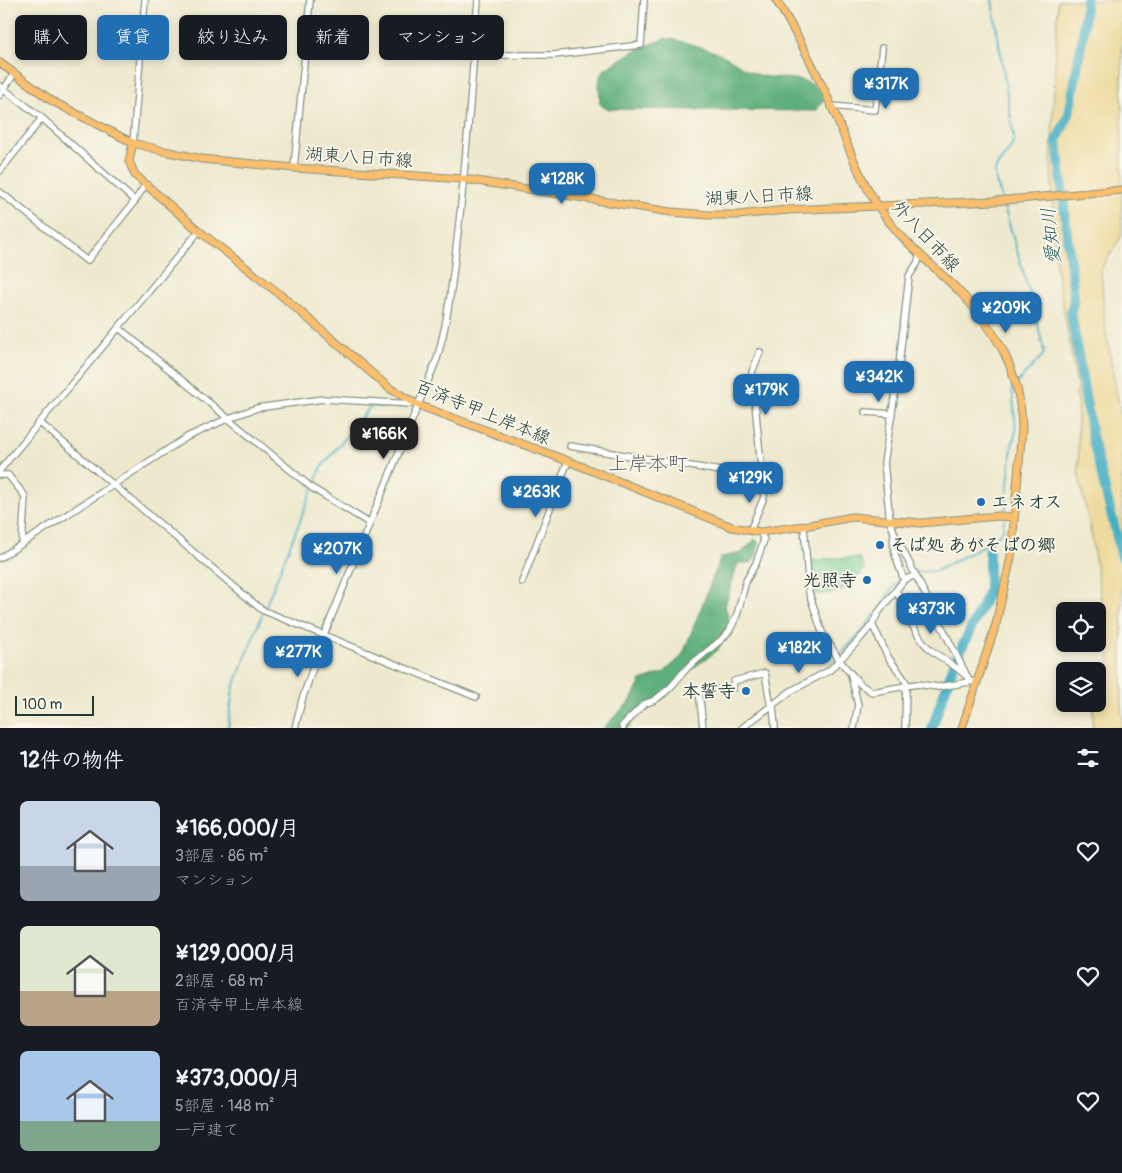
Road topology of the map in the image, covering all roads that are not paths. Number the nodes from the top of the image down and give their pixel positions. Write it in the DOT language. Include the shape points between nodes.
graph roads {
  1 [pos="145,0"];
  2 [pos="310,0"];
  3 [pos="478,0"];
  4 [pos="644,0"];
  5 [pos="776,0"];
  6 [pos="477,15"];
  7 [pos="882,48"];
  8 [pos="504,54"];
  9 [pos="474,60"];
  10 [pos="0,63"];
  11 [pos="14,74"];
  12 [pos="2,88"];
  13 [pos="0,95"];
  14 [pos="831,106"];
  15 [pos="42,118"];
  16 [pos="133,143"];
  17 [pos="294,168"];
  18 [pos="0,171"];
  19 [pos="464,178"];
  20 [pos="145,185"];
  21 [pos="1122,190"];
  22 [pos="0,192"];
  23 [pos="135,201"];
  24 [pos="877,205"];
  25 [pos="199,232"];
  26 [pos="919,255"];
  27 [pos="119,328"];
  28 [pos="760,352"];
  29 [pos="418,405"];
  30 [pos="866,412"];
  31 [pos="892,414"];
  32 [pos="229,418"];
  33 [pos="39,422"];
  34 [pos="570,446"];
  35 [pos="568,462"];
  36 [pos="0,470"];
  37 [pos="0,476"];
  38 [pos="763,478"];
  39 [pos="114,484"];
  40 [pos="1010,517"];
  41 [pos="890,522"];
  42 [pos="369,523"];
  43 [pos="804,526"];
  44 [pos="750,532"];
  45 [pos="760,532"];
  46 [pos="894,533"];
  47 [pos="22,544"];
  48 [pos="0,558"];
  49 [pos="916,575"];
  50 [pos="904,580"];
  51 [pos="522,582"];
  52 [pos="896,590"];
  53 [pos="872,625"];
  54 [pos="324,635"];
  55 [pos="839,660"];
  56 [pos="851,673"];
  57 [pos="968,678"];
  58 [pos="976,681"];
  59 [pos="907,686"];
  60 [pos="476,697"];
  61 [pos="772,706"];
  62 [pos="295,728"];
  63 [pos="623,728"];
  64 [pos="703,728"];
  65 [pos="742,728"];
  66 [pos="775,728"];
  67 [pos="854,728"];
  68 [pos="905,728"];
  69 [pos="962,728"];
  1 -- 16 [label="street"];
  2 -- 17 [label="street"];
  3 -- 6 [label="street"];
  4 -- 8 [label="street" via="641,45 554,55"];
  5 -- 14 [label="main road, 外八日市線" via="801,40"];
  7 -- 14 [label="street" via="875,110"];
  9 -- 19 [label="street"];
  10 -- 11 [label="main road"];
  11 -- 12 [label="street"];
  11 -- 16 [label="main road" via="52,101"];
  12 -- 13 [label="street"];
  12 -- 15 [label="street"];
  14 -- 24 [label="main road, 外八日市線"];
  15 -- 18 [label="street"];
  15 -- 23 [label="street"];
  16 -- 17 [label="main road, 湖東八日市線" via="202,158"];
  16 -- 20 [label="main road, 百済寺甲上岸本線" via="129,161 131,169"];
  17 -- 19 [label="main road, 湖東八日市線"];
  19 -- 24 [label="main road, 湖東八日市線" via="671,212 709,215"];
  19 -- 29 [label="street" via="445,331"];
  20 -- 23 [label="street"];
  20 -- 25 [label="main road, 百済寺甲上岸本線"];
  21 -- 24 [label="main road, 湖東八日市線"];
  22 -- 23 [label="street" via="87,261"];
  24 -- 26 [label="main road, 外八日市線"];
  25 -- 27 [label="street"];
  25 -- 29 [label="main road, 百済寺甲上岸本線" via="282,296 389,388"];
  26 -- 31 [label="street" via="909,276"];
  26 -- 40 [label="main road, 外八日市線" via="959,291 989,327 1014,373 1022,428"];
  27 -- 32 [label="street"];
  27 -- 33 [label="street"];
  28 -- 38 [label="street" via="752,372"];
  29 -- 32 [label="street" via="323,399 257,408"];
  29 -- 35 [label="main road, 百済寺甲上岸本線"];
  29 -- 42 [label="street"];
  30 -- 31 [label="street"];
  31 -- 41 [label="street" via="884,462"];
  32 -- 39 [label="street" via="188,437"];
  32 -- 42 [label="street" via="312,488"];
  33 -- 36 [label="street"];
  33 -- 39 [label="street"];
  34 -- 38 [label="street"];
  35 -- 44 [label="main road, 百済寺甲上岸本線"];
  35 -- 51 [label="street"];
  37 -- 47 [label="street" via="8,475 25,496"];
  38 -- 44 [label="street" via="764,497"];
  39 -- 47 [label="street"];
  39 -- 54 [label="street" via="262,610"];
  40 -- 41 [label="main road, 百済寺甲上岸本線"];
  40 -- 58 [label="main road, 外八日市線" via="1011,557 996,624"];
  41 -- 43 [label="main road, 百済寺甲上岸本線" via="852,517"];
  41 -- 46 [label="street"];
  42 -- 54 [label="street"];
  43 -- 45 [label="main road, 百済寺甲上岸本線"];
  43 -- 55 [label="street" via="809,593 825,638"];
  44 -- 45 [label="main road, 百済寺甲上岸本線"];
  45 -- 63 [label="street" via="764,540 730,630 686,668 670,688 644,704"];
  46 -- 49 [label="street"];
  46 -- 50 [label="street" via="893,541"];
  47 -- 48 [label="street"];
  49 -- 50 [label="street"];
  49 -- 57 [label="street"];
  50 -- 52 [label="street"];
  52 -- 53 [label="street"];
  52 -- 57 [label="street" via="922,641"];
  53 -- 55 [label="street"];
  53 -- 59 [label="street"];
  54 -- 60 [label="street"];
  54 -- 62 [label="street"];
  55 -- 56 [label="street"];
  55 -- 61 [label="street" via="824,674 805,682"];
  56 -- 59 [label="street" via="872,692"];
  56 -- 67 [label="street" via="858,705"];
  57 -- 58 [label="street"];
  58 -- 59 [label="street" via="938,687"];
  58 -- 69 [label="main road, 外八日市線"];
  59 -- 68 [label="street"];
  61 -- 64 [label="street" via="765,673 734,681 733,688 699,691"];
  61 -- 65 [label="street"];
  61 -- 66 [label="street"];
}
